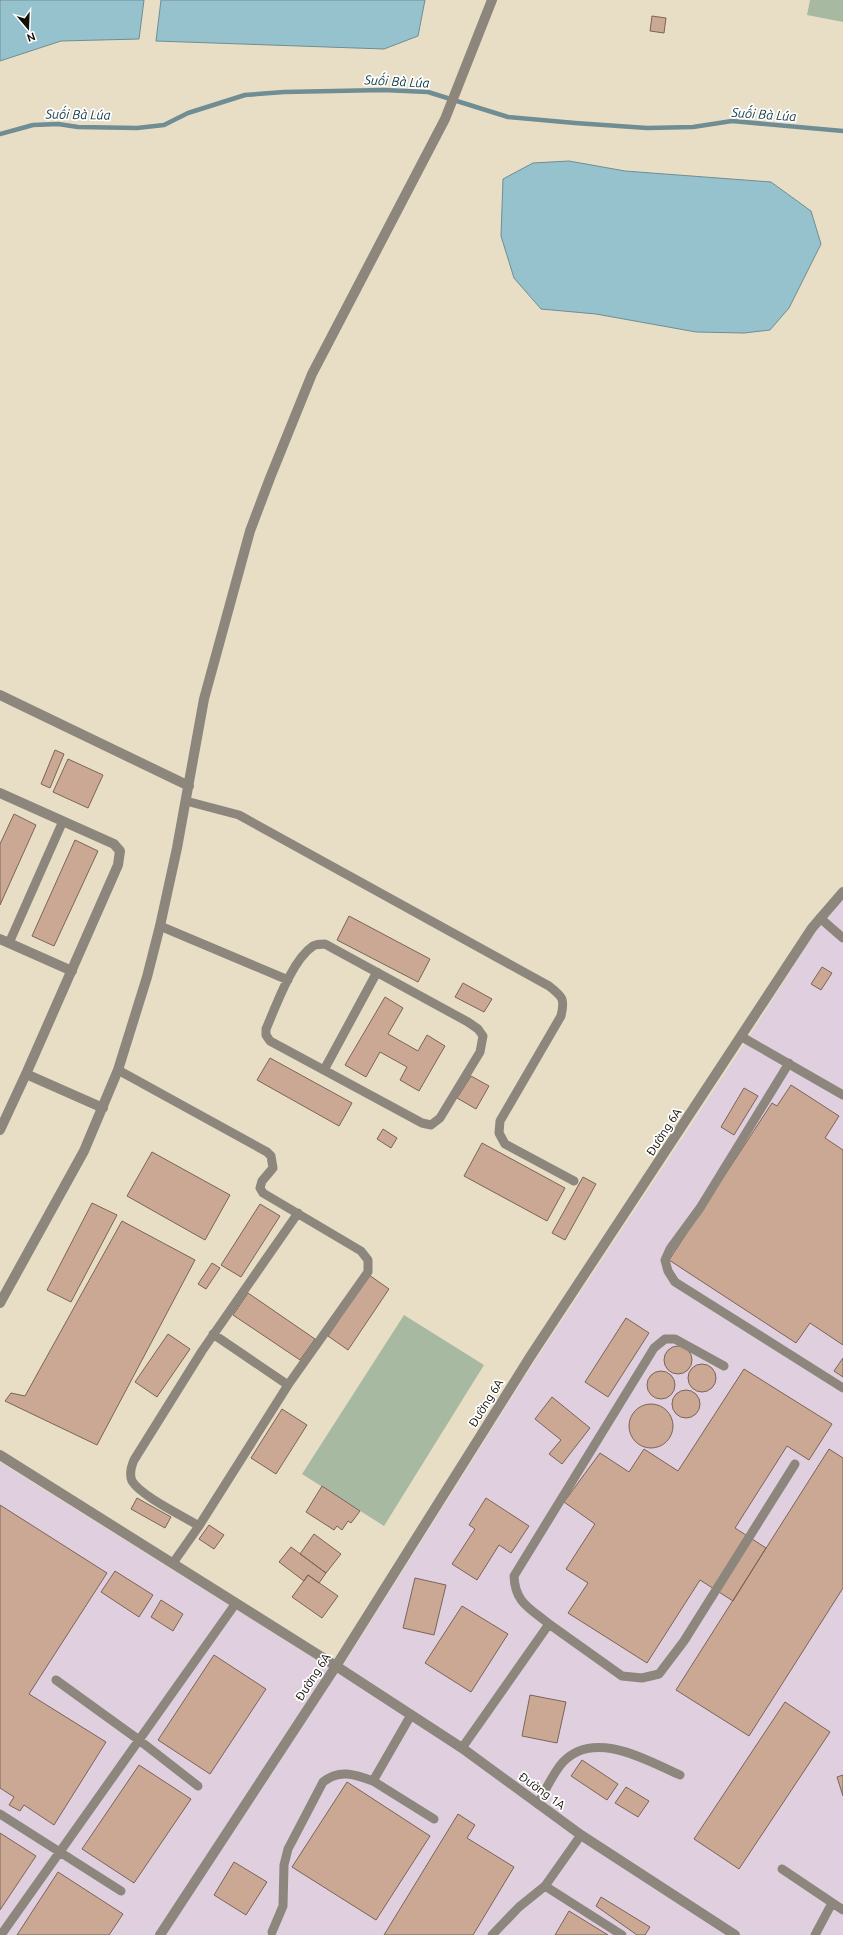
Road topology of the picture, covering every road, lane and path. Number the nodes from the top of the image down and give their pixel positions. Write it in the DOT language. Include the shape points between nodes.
graph roads {
  1 [pos="492,0"];
  2 [pos="0,695"];
  3 [pos="189,786"];
  4 [pos="0,793"];
  5 [pos="186,801"];
  6 [pos="63,821"];
  7 [pos="843,892"];
  8 [pos="820,918"];
  9 [pos="160,926"];
  10 [pos="843,938"];
  11 [pos="5,941"];
  12 [pos="72,971"];
  13 [pos="377,972"];
  14 [pos="288,980"];
  15 [pos="742,1037"];
  16 [pos="788,1063"];
  17 [pos="118,1070"];
  18 [pos="324,1070"];
  19 [pos="26,1074"];
  20 [pos="843,1095"];
  21 [pos="103,1108"];
  22 [pos="0,1130"];
  23 [pos="574,1182"];
  24 [pos="298,1214"];
  25 [pos="0,1303"];
  26 [pos="214,1334"];
  27 [pos="724,1366"];
  28 [pos="288,1385"];
  29 [pos="843,1388"];
  30 [pos="0,1456"];
  31 [pos="795,1464"];
  32 [pos="199,1526"];
  33 [pos="173,1563"];
  34 [pos="236,1603"];
  35 [pos="549,1624"];
  36 [pos="336,1666"];
  37 [pos="56,1680"];
  38 [pos="411,1715"];
  39 [pos="139,1740"];
  40 [pos="462,1748"];
  41 [pos="680,1774"];
  42 [pos="373,1781"];
  43 [pos="198,1786"];
  44 [pos="538,1804"];
  45 [pos="0,1814"];
  46 [pos="434,1819"];
  47 [pos="581,1835"];
  48 [pos="61,1853"];
  49 [pos="782,1869"];
  50 [pos="545,1886"];
  51 [pos="121,1891"];
  52 [pos="832,1903"];
  53 [pos="843,1910"];
  54 [pos="272,1932"];
  55 [pos="2,1935"];
  56 [pos="160,1935"];
  57 [pos="492,1935"];
  58 [pos="622,1935"];
  59 [pos="735,1935"];
  60 [pos="815,1935"];
  1 -- 3 [label="street" via="445,119 312,374 270,478 250,531 227,610 204,699"];
  2 -- 3 [label="street"];
  3 -- 5 [label="street"];
  4 -- 6 [label="street"];
  5 -- 9 [label="street"];
  5 -- 23 [label="lane" via="239,815 560,994 564,1003 561,1016 500,1122 498,1132 504,1144"];
  6 -- 11 [label="lane"];
  6 -- 12 [label="street" via="114,844 120,851 118,866"];
  7 -- 8 [label="street, Đường 6A"];
  8 -- 10 [label="lane"];
  8 -- 15 [label="street, Đường 6A"];
  9 -- 14 [label="lane"];
  9 -- 17 [label="street" via="148,977"];
  11 -- 12 [label="street"];
  12 -- 19 [label="street"];
  13 -- 14 [label="lane" via="325,944 315,945 306,952"];
  13 -- 18 [label="lane"];
  13 -- 18 [label="lane" via="478,1029 483,1036 480,1052 440,1118 431,1125 422,1123"];
  14 -- 18 [label="lane" via="266,1029 266,1035 270,1041"];
  15 -- 16 [label="lane"];
  15 -- 36 [label="street, Đường 6A" via="530,1357"];
  16 -- 20 [label="lane"];
  16 -- 29 [label="lane" via="700,1208 665,1260 675,1282"];
  17 -- 21 [label="street"];
  17 -- 24 [label="lane" via="267,1152 271,1156 273,1168 262,1181 260,1188"];
  19 -- 21 [label="street"];
  19 -- 22 [label="street"];
  21 -- 25 [label="street" via="84,1151"];
  24 -- 26 [label="lane"];
  24 -- 28 [label="lane" via="361,1251 368,1260 368,1272"];
  26 -- 28 [label="lane"];
  26 -- 32 [label="lane" via="149,1434 130,1470 131,1480 139,1490"];
  27 -- 35 [label="lane" via="675,1339 665,1339 654,1348 514,1576 514,1588 518,1598"];
  28 -- 32 [label="lane"];
  30 -- 33 [label="street, Đường 1A"];
  31 -- 35 [label="lane" via="684,1641 659,1674 642,1678 622,1676"];
  32 -- 33 [label="lane"];
  33 -- 34 [label="street, Đường 1A"];
  34 -- 36 [label="street, Đường 1A"];
  34 -- 39 [label="lane"];
  35 -- 40 [label="lane"];
  36 -- 38 [label="street, Đường 1A"];
  36 -- 56 [label="street, Đường 6A"];
  37 -- 39 [label="lane"];
  38 -- 40 [label="street, Đường 1A"];
  38 -- 42 [label="lane"];
  39 -- 43 [label="lane"];
  39 -- 48 [label="lane"];
  40 -- 44 [label="street, Đường 1A"];
  41 -- 44 [label="lane" via="623,1751 592,1747 576,1751 562,1762"];
  42 -- 46 [label="lane"];
  42 -- 54 [label="lane" via="353,1774 338,1773 323,1782 288,1849 284,1865 283,1906"];
  44 -- 47 [label="street, Đường 1A"];
  45 -- 48 [label="lane"];
  47 -- 50 [label="lane"];
  47 -- 59 [label="street, Đường 1A"];
  48 -- 51 [label="lane"];
  48 -- 55 [label="lane"];
  49 -- 52 [label="lane"];
  50 -- 57 [label="lane" via="518,1907"];
  50 -- 58 [label="lane"];
  52 -- 53 [label="lane"];
  52 -- 60 [label="lane"];
}
